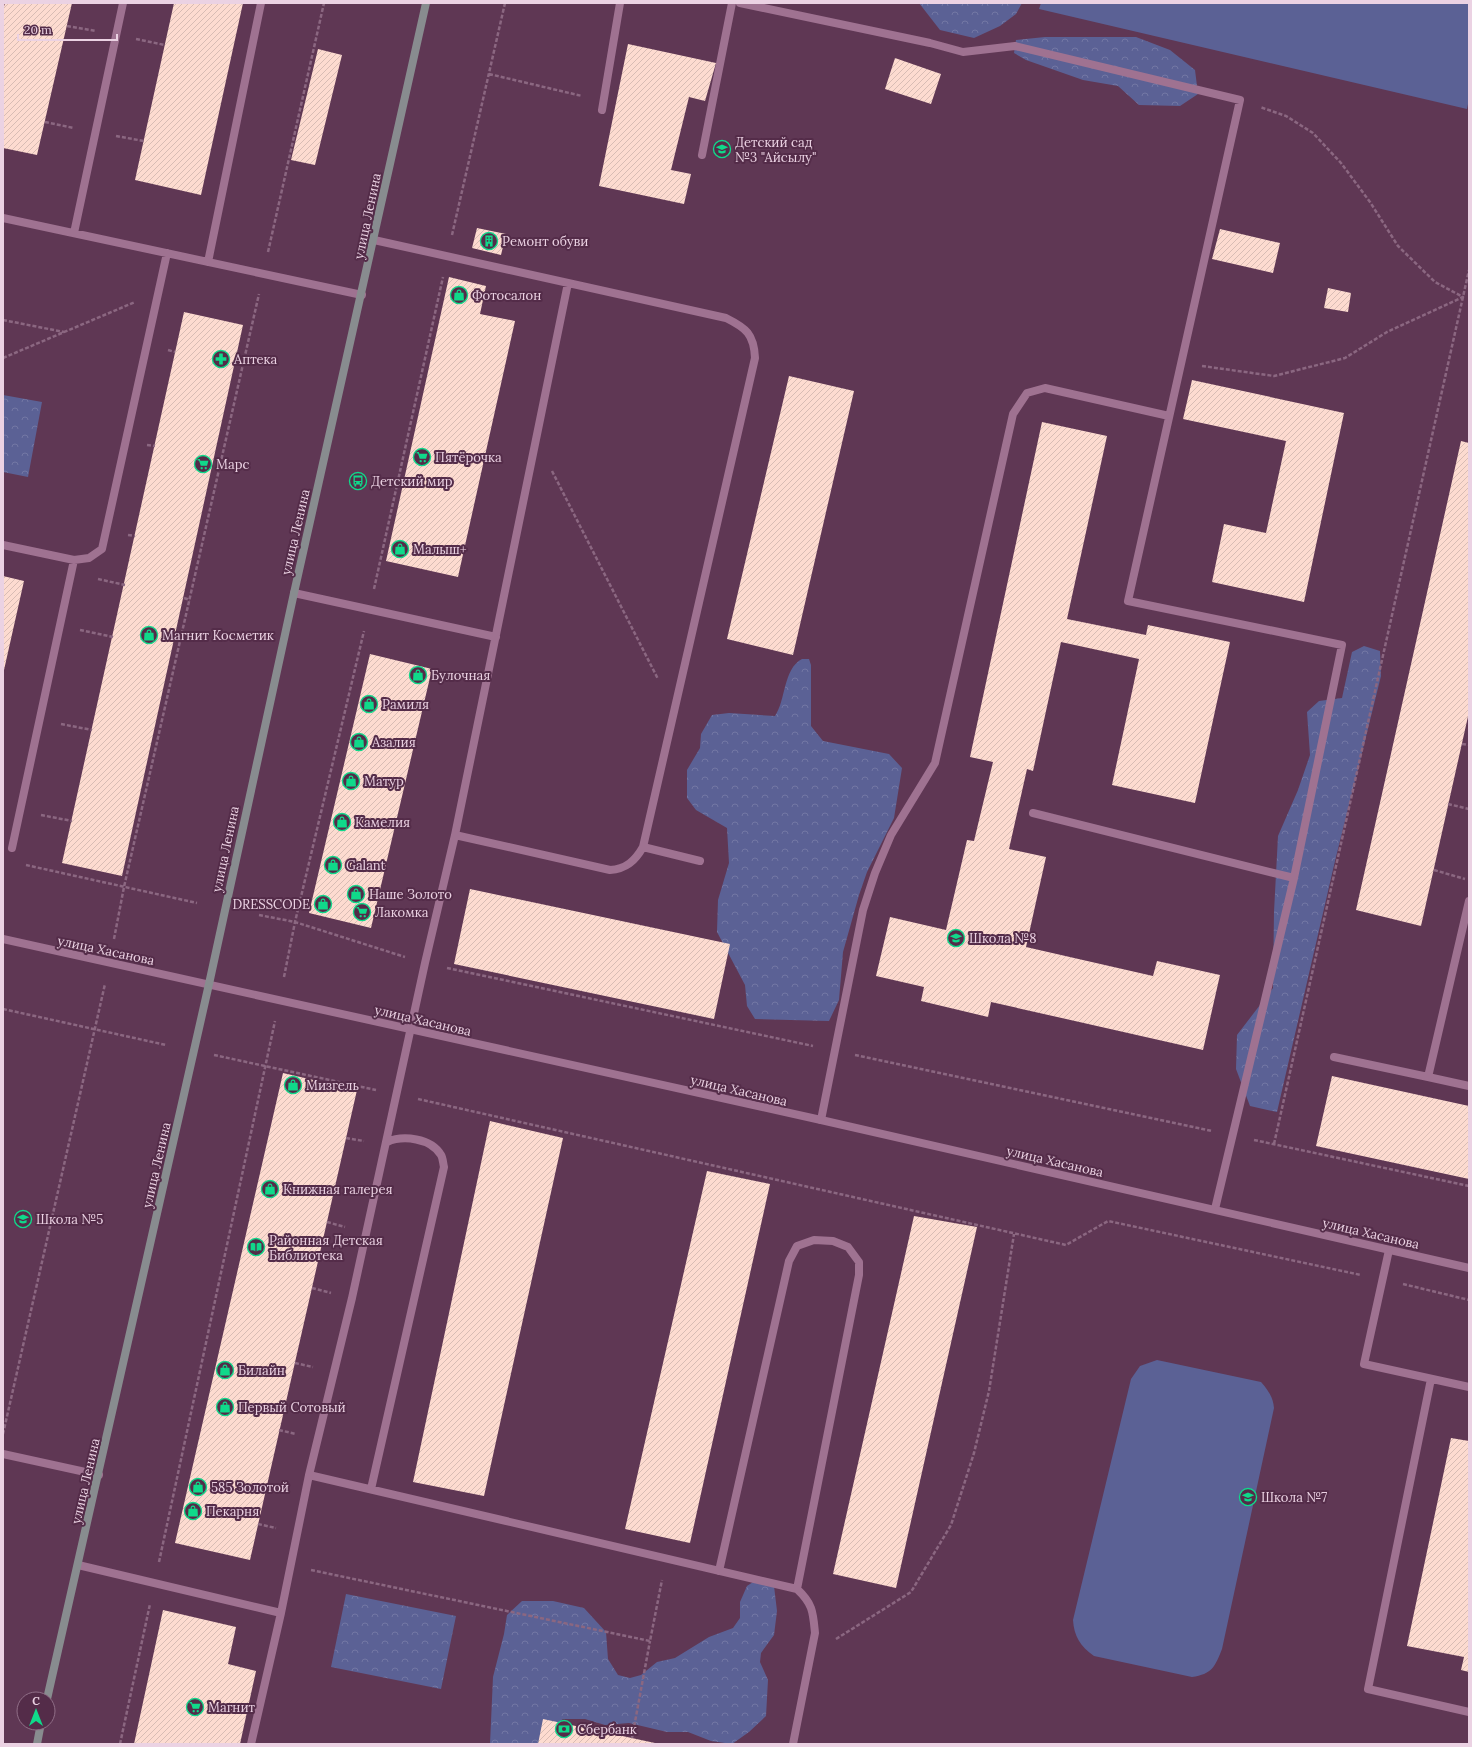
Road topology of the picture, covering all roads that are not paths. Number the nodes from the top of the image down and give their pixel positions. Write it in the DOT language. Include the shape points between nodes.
graph roads {
  1 [pos="123,3"];
  2 [pos="261,3"];
  3 [pos="426,3"];
  4 [pos="620,3"];
  5 [pos="732,3"];
  6 [pos="740,3"];
  7 [pos="602,110"];
  8 [pos="702,155"];
  9 [pos="3,218"];
  10 [pos="74,233"];
  11 [pos="374,240"];
  12 [pos="167,253"];
  13 [pos="208,262"];
  14 [pos="568,283"];
  15 [pos="362,295"];
  16 [pos="1169,416"];
  17 [pos="3,545"];
  18 [pos="74,560"];
  19 [pos="294,593"];
  20 [pos="496,637"];
  21 [pos="1033,812"];
  22 [pos="455,835"];
  23 [pos="643,847"];
  24 [pos="12,848"];
  25 [pos="700,860"];
  26 [pos="1294,878"];
  27 [pos="1469,901"];
  28 [pos="3,939"];
  29 [pos="209,984"];
  30 [pos="411,1029"];
  31 [pos="1334,1057"];
  32 [pos="1428,1077"];
  33 [pos="1469,1086"];
  34 [pos="821,1120"];
  35 [pos="387,1142"];
  36 [pos="1214,1209"];
  37 [pos="1389,1250"];
  38 [pos="1469,1268"];
  39 [pos="1431,1379"];
  40 [pos="1469,1387"];
  41 [pos="3,1454"];
  42 [pos="99,1475"];
  43 [pos="309,1475"];
  44 [pos="371,1489"];
  45 [pos="78,1565"];
  46 [pos="718,1571"];
  47 [pos="797,1589"];
  48 [pos="281,1613"];
  49 [pos="49,1691"];
  50 [pos="1469,1712"];
  51 [pos="40,1731"];
  52 [pos="37,1744"];
  53 [pos="251,1744"];
  54 [pos="793,1744"];
  1 -- 10 [label="street"];
  2 -- 13 [label="street"];
  3 -- 11 [label="main road, улица Ленина"];
  4 -- 7 [label="street"];
  5 -- 8 [label="street"];
  6 -- 16 [label="street" via="963,52 1015,46 1240,100"];
  9 -- 10 [label="street"];
  10 -- 12 [label="street"];
  11 -- 14 [label="street"];
  11 -- 15 [label="main road, улица Ленина"];
  12 -- 13 [label="street"];
  12 -- 18 [label="street" via="102,549 89,558"];
  13 -- 15 [label="street"];
  14 -- 20 [label="street"];
  14 -- 23 [label="street" via="726,318 748,333 754,345 754,358"];
  15 -- 19 [label="main road, улица Ленина"];
  16 -- 26 [label="street" via="1128,601 1342,645"];
  16 -- 34 [label="street" via="1045,388 1027,393 1013,414 935,763 891,835 863,910"];
  17 -- 18 [label="street"];
  18 -- 24 [label="street"];
  19 -- 20 [label="street"];
  19 -- 29 [label="main road, улица Ленина"];
  20 -- 22 [label="street"];
  21 -- 26 [label="street"];
  22 -- 23 [label="street" via="610,870 628,866"];
  22 -- 30 [label="street"];
  23 -- 25 [label="street"];
  26 -- 36 [label="street"];
  27 -- 32 [label="street"];
  28 -- 29 [label="street, улица Хасанова"];
  29 -- 30 [label="street, улица Хасанова"];
  29 -- 42 [label="main road, улица Ленина"];
  30 -- 34 [label="street, улица Хасанова"];
  30 -- 35 [label="street"];
  31 -- 32 [label="street"];
  32 -- 33 [label="street"];
  34 -- 36 [label="street, улица Хасанова"];
  35 -- 43 [label="street" via="351,1306"];
  35 -- 44 [label="street" via="409,1138 423,1141 434,1146 441,1156 444,1167"];
  36 -- 37 [label="street, улица Хасанова"];
  37 -- 38 [label="street, улица Хасанова"];
  37 -- 39 [label="street" via="1364,1364"];
  39 -- 40 [label="street"];
  39 -- 50 [label="street" via="1368,1689"];
  41 -- 42 [label="street"];
  42 -- 45 [label="main road, улица Ленина"];
  43 -- 44 [label="street"];
  43 -- 48 [label="street"];
  44 -- 46 [label="street"];
  45 -- 48 [label="street"];
  45 -- 49 [label="main road, улица Ленина"];
  46 -- 47 [label="street"];
  46 -- 47 [label="street" via="789,1261 797,1246 814,1240 833,1241 848,1247 859,1262 859,1276"];
  47 -- 54 [label="street" via="808,1600 814,1616 815,1633"];
  48 -- 53 [label="street"];
  51 -- 52 [label="main road"];
}
